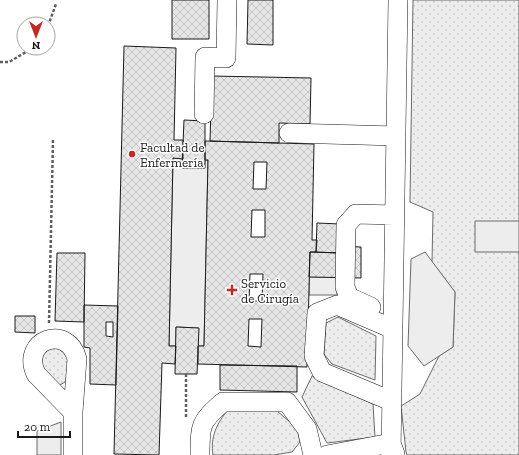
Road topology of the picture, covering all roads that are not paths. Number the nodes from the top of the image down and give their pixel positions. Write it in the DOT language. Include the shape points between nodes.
graph roads {
  1 [pos="227,0"];
  2 [pos="398,0"];
  3 [pos="204,114"];
  4 [pos="289,133"];
  5 [pos="396,136"];
  6 [pos="394,215"];
  7 [pos="393,323"];
  8 [pos="391,401"];
  9 [pos="73,412"];
  10 [pos="392,451"];
  11 [pos="73,455"];
  12 [pos="200,455"];
  13 [pos="313,455"];
  14 [pos="327,455"];
  1 -- 3 [label="lane" via="226,58 205,57"];
  2 -- 5 [label="lane"];
  4 -- 5 [label="lane"];
  5 -- 6 [label="lane"];
  6 -- 7 [label="lane"];
  6 -- 7 [label="lane" via="356,214 346,225 345,287 349,297"];
  7 -- 8 [label="lane"];
  7 -- 8 [label="lane" via="337,305 318,313 314,356 322,372"];
  8 -- 10 [label="lane"];
  9 -- 9 [label="lane" via="77,359 75,352 65,342 51,339 38,346 34,352 33,367 36,374"];
  9 -- 11 [label="lane"];
  10 -- 14 [label="lane"];
  12 -- 13 [label="lane" via="200,430 207,416 223,402 287,402 307,429"];
}
